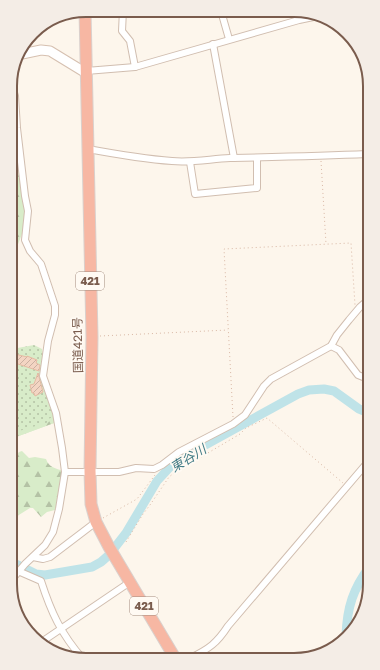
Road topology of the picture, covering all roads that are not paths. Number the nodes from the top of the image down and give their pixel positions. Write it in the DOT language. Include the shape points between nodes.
graph roads {
  1 [pos="85,17"];
  2 [pos="123,17"];
  3 [pos="223,17"];
  4 [pos="308,18"];
  5 [pos="229,39"];
  6 [pos="214,44"];
  7 [pos="25,53"];
  8 [pos="135,67"];
  9 [pos="86,72"];
  10 [pos="17,128"];
  11 [pos="88,149"];
  12 [pos="363,154"];
  13 [pos="234,158"];
  14 [pos="257,158"];
  15 [pos="190,162"];
  16 [pos="363,305"];
  17 [pos="332,346"];
  18 [pos="363,378"];
  19 [pos="363,467"];
  20 [pos="65,472"];
  21 [pos="90,472"];
  22 [pos="96,522"];
  23 [pos="33,557"];
  24 [pos="19,570"];
  25 [pos="130,582"];
  26 [pos="60,629"];
  27 [pos="45,639"];
  28 [pos="77,652"];
  29 [pos="172,653"];
  30 [pos="200,653"];
  1 -- 9 [label="highway, 国道421号 / 421"];
  2 -- 8 [label="street" via="122,31 130,41"];
  3 -- 5 [label="street"];
  4 -- 5 [label="street"];
  5 -- 6 [label="street"];
  6 -- 8 [label="street"];
  6 -- 13 [label="street"];
  7 -- 9 [label="street" via="50,51"];
  8 -- 9 [label="street"];
  9 -- 11 [label="highway, 国道421号 / 421"];
  10 -- 20 [label="street" via="28,205 25,240 41,264 55,306 43,376 56,413"];
  11 -- 15 [label="street" via="141,158"];
  11 -- 21 [label="highway, 国道421号 / 421" via="92,336"];
  12 -- 14 [label="street"];
  13 -- 14 [label="street"];
  13 -- 15 [label="street"];
  14 -- 15 [label="street" via="257,188 195,194"];
  16 -- 17 [label="street" via="337,335"];
  17 -- 18 [label="street" via="339,350 358,375"];
  17 -- 21 [label="street" via="271,379 245,415 179,452 162,465 154,469"];
  19 -- 30 [label="street" via="228,626 220,639"];
  20 -- 21 [label="street"];
  20 -- 23 [label="street" via="53,532"];
  21 -- 22 [label="highway, 国道421号 / 421" via="91,504"];
  22 -- 23 [label="street" via="50,557"];
  22 -- 25 [label="highway, 国道421号 / 421"];
  23 -- 24 [label="street"];
  24 -- 26 [label="street" via="41,581"];
  25 -- 26 [label="street"];
  25 -- 29 [label="highway, 国道421号 / 421"];
  26 -- 27 [label="street"];
  26 -- 28 [label="street"];
}
